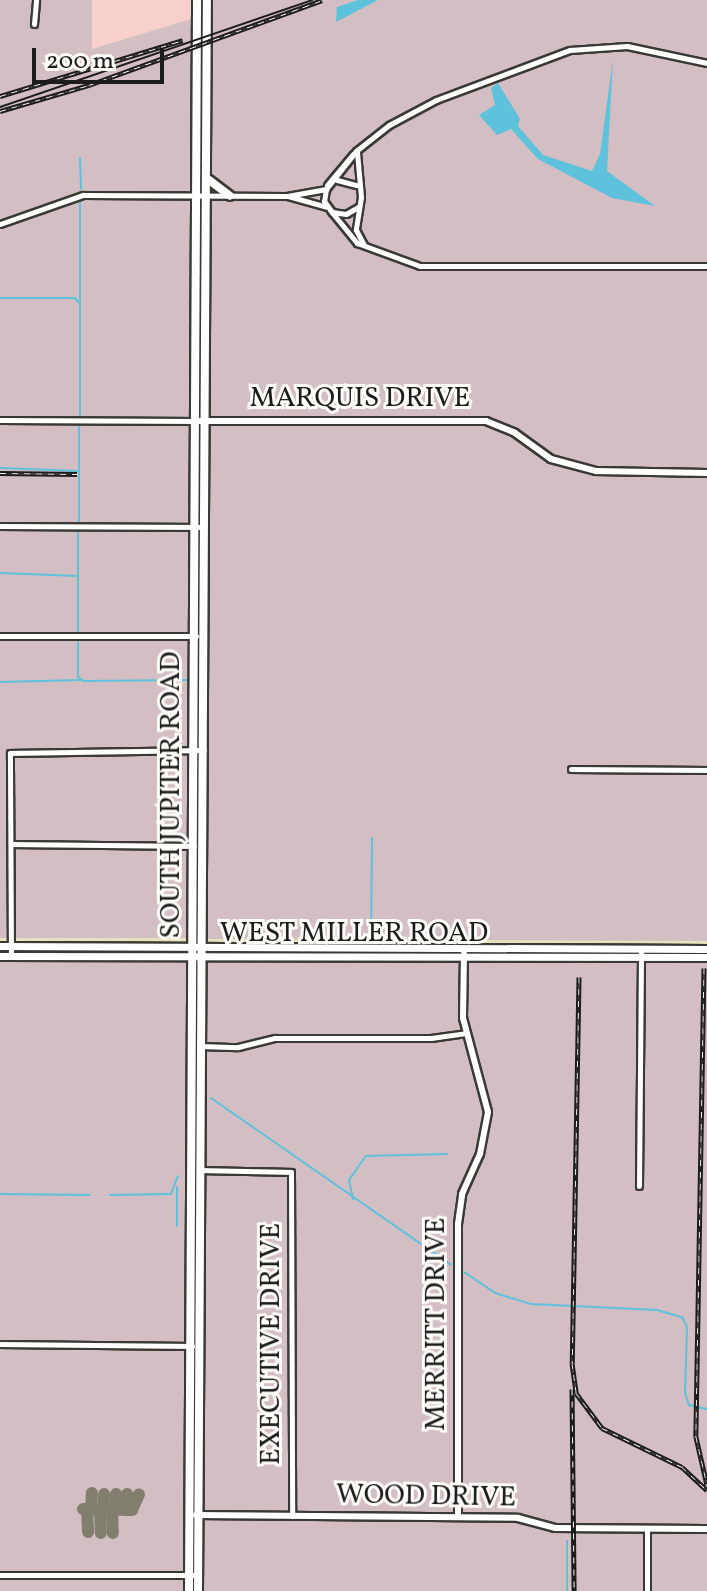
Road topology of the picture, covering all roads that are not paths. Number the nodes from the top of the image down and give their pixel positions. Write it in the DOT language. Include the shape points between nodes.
graph roads {
  1 [pos="36,0"];
  2 [pos="197,0"];
  3 [pos="207,0"];
  4 [pos="34,24"];
  5 [pos="707,63"];
  6 [pos="202,105"];
  7 [pos="356,151"];
  8 [pos="207,177"];
  9 [pos="337,180"];
  10 [pos="326,188"];
  11 [pos="359,189"];
  12 [pos="202,196"];
  13 [pos="230,196"];
  14 [pos="287,196"];
  15 [pos="359,204"];
  16 [pos="328,209"];
  17 [pos="0,224"];
  18 [pos="367,249"];
  19 [pos="707,266"];
  20 [pos="0,420"];
  21 [pos="201,421"];
  22 [pos="707,473"];
  23 [pos="0,526"];
  24 [pos="195,527"];
  25 [pos="205,527"];
  26 [pos="200,584"];
  27 [pos="0,636"];
  28 [pos="200,636"];
  29 [pos="194,692"];
  30 [pos="204,692"];
  31 [pos="194,750"];
  32 [pos="204,750"];
  33 [pos="571,769"];
  34 [pos="707,770"];
  35 [pos="11,844"];
  36 [pos="199,846"];
  37 [pos="0,946"];
  38 [pos="11,946"];
  39 [pos="79,946"];
  40 [pos="707,949"];
  41 [pos="198,951"];
  42 [pos="464,952"];
  43 [pos="641,952"];
  44 [pos="0,956"];
  45 [pos="11,956"];
  46 [pos="79,956"];
  47 [pos="707,957"];
  48 [pos="466,1033"];
  49 [pos="198,1046"];
  50 [pos="191,1169"];
  51 [pos="201,1170"];
  52 [pos="639,1186"];
  53 [pos="196,1237"];
  54 [pos="0,1344"];
  55 [pos="196,1346"];
  56 [pos="196,1515"];
  57 [pos="292,1516"];
  58 [pos="458,1517"];
  59 [pos="647,1528"];
  60 [pos="707,1529"];
  61 [pos="0,1575"];
  62 [pos="193,1575"];
  63 [pos="189,1591"];
  64 [pos="198,1591"];
  65 [pos="647,1591"];
  1 -- 4 [label="street"];
  2 -- 6 [label="main road, SOUTH JUPITER ROAD"];
  3 -- 6 [label="main road, SOUTH JUPITER ROAD"];
  5 -- 7 [label="street" via="627,46 570,50 436,100"];
  6 -- 8 [label="main road, SOUTH JUPITER ROAD"];
  6 -- 12 [label="main road, SOUTH JUPITER ROAD"];
  7 -- 9 [label="street"];
  7 -- 10 [label="street" via="328,178"];
  7 -- 11 [label="street"];
  8 -- 12 [label="main road, SOUTH JUPITER ROAD"];
  8 -- 13 [label="main road" via="215,189"];
  9 -- 10 [label="street"];
  9 -- 11 [label="street"];
  10 -- 14 [label="street"];
  10 -- 16 [label="street"];
  11 -- 15 [label="street"];
  12 -- 13 [label="street"];
  12 -- 17 [label="street" via="83,195"];
  12 -- 21 [label="main road, SOUTH JUPITER ROAD"];
  13 -- 14 [label="street"];
  14 -- 16 [label="street"];
  15 -- 16 [label="street" via="346,214"];
  15 -- 18 [label="street" via="356,230"];
  16 -- 18 [label="street"];
  18 -- 19 [label="street" via="420,266"];
  20 -- 21 [label="street, MARQUIS DRIVE"];
  21 -- 22 [label="street, MARQUIS DRIVE" via="486,421 515,433 551,459 596,471"];
  21 -- 24 [label="main road, SOUTH JUPITER ROAD"];
  21 -- 25 [label="main road, SOUTH JUPITER ROAD"];
  23 -- 24 [label="street"];
  24 -- 25 [label="street"];
  24 -- 26 [label="main road, SOUTH JUPITER ROAD"];
  25 -- 26 [label="main road, SOUTH JUPITER ROAD"];
  26 -- 28 [label="main road, SOUTH JUPITER ROAD"];
  27 -- 28 [label="street"];
  28 -- 29 [label="main road, SOUTH JUPITER ROAD"];
  28 -- 30 [label="main road, SOUTH JUPITER ROAD"];
  29 -- 30 [label="main road"];
  29 -- 31 [label="main road, SOUTH JUPITER ROAD"];
  30 -- 32 [label="main road, SOUTH JUPITER ROAD"];
  31 -- 32 [label="street"];
  31 -- 35 [label="street" via="10,753"];
  31 -- 36 [label="main road, SOUTH JUPITER ROAD"];
  32 -- 36 [label="main road, SOUTH JUPITER ROAD"];
  33 -- 34 [label="street"];
  35 -- 36 [label="street"];
  35 -- 38 [label="street"];
  36 -- 41 [label="main road, SOUTH JUPITER ROAD"];
  37 -- 38 [label="main road, WEST MILLER ROAD"];
  38 -- 39 [label="main road, WEST MILLER ROAD"];
  38 -- 45 [label="street"];
  39 -- 41 [label="main road, WEST MILLER ROAD"];
  39 -- 46 [label="main road"];
  40 -- 43 [label="main road, WEST MILLER ROAD"];
  41 -- 42 [label="main road, WEST MILLER ROAD"];
  41 -- 46 [label="main road, WEST MILLER ROAD"];
  41 -- 49 [label="main road, SOUTH JUPITER ROAD"];
  42 -- 43 [label="main road, WEST MILLER ROAD"];
  42 -- 48 [label="street, MERRITT DRIVE"];
  43 -- 47 [label="main road, WEST MILLER ROAD"];
  43 -- 52 [label="street"];
  44 -- 45 [label="main road, WEST MILLER ROAD"];
  45 -- 46 [label="main road, WEST MILLER ROAD"];
  48 -- 49 [label="street" via="431,1038 275,1038 238,1047"];
  48 -- 58 [label="street, MERRITT DRIVE" via="483,1079 488,1112 458,1224"];
  49 -- 50 [label="main road, SOUTH JUPITER ROAD"];
  49 -- 51 [label="main road, SOUTH JUPITER ROAD"];
  50 -- 51 [label="street"];
  50 -- 53 [label="main road, SOUTH JUPITER ROAD"];
  51 -- 53 [label="main road, SOUTH JUPITER ROAD"];
  51 -- 57 [label="street, EXECUTIVE DRIVE" via="291,1172"];
  53 -- 55 [label="main road, SOUTH JUPITER ROAD"];
  54 -- 55 [label="street"];
  55 -- 56 [label="main road, SOUTH JUPITER ROAD"];
  56 -- 57 [label="street, WOOD DRIVE"];
  56 -- 62 [label="main road, SOUTH JUPITER ROAD"];
  57 -- 58 [label="street, WOOD DRIVE"];
  58 -- 59 [label="street, WOOD DRIVE" via="518,1518 555,1528"];
  59 -- 60 [label="street, WOOD DRIVE"];
  59 -- 65 [label="street"];
  61 -- 62 [label="street"];
  62 -- 63 [label="main road, SOUTH JUPITER ROAD"];
  62 -- 64 [label="main road, SOUTH JUPITER ROAD"];
}
